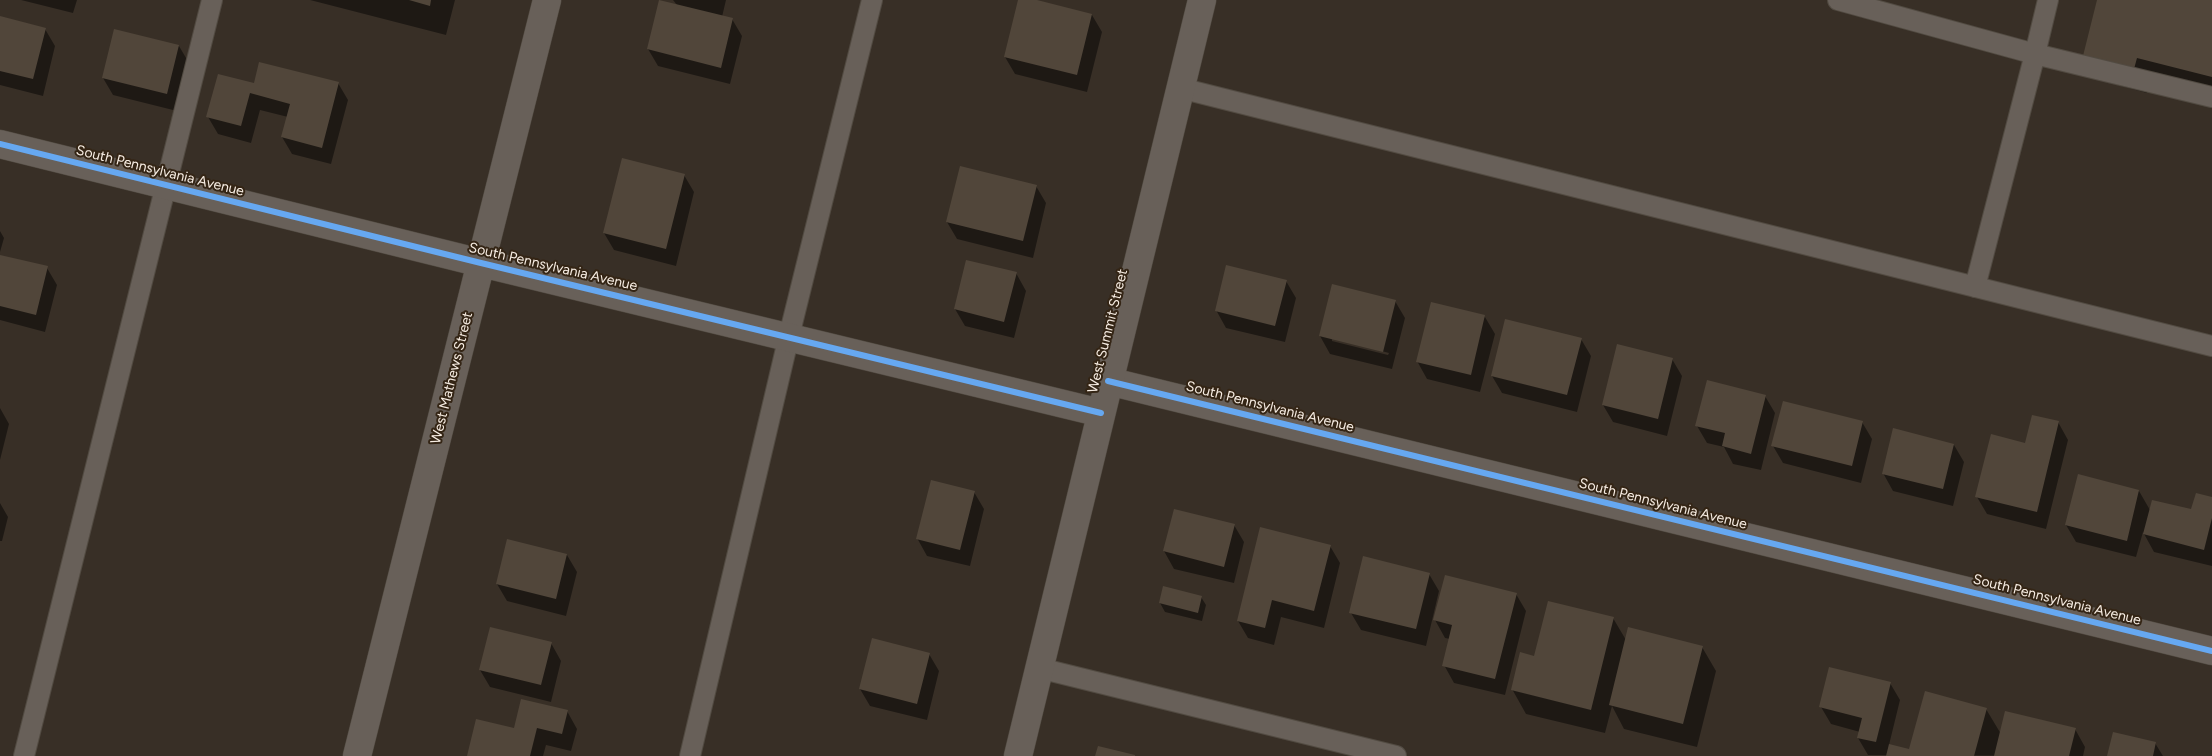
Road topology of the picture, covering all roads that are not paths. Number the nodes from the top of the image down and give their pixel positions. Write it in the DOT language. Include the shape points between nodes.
graph roads {
  1 [pos="212,0"];
  2 [pos="547,0"];
  3 [pos="872,0"];
  4 [pos="1202,0"];
  5 [pos="1838,0"];
  6 [pos="2048,0"];
  7 [pos="2035,54"];
  8 [pos="1180,88"];
  9 [pos="2212,98"];
  10 [pos="0,144"];
  11 [pos="168,186"];
  12 [pos="481,263"];
  13 [pos="1975,287"];
  14 [pos="789,336"];
  15 [pos="2212,346"];
  16 [pos="1108,381"];
  17 [pos="1101,412"];
  18 [pos="2212,650"];
  19 [pos="1039,668"];
  20 [pos="24,756"];
  21 [pos="357,756"];
  22 [pos="690,756"];
  23 [pos="1018,756"];
  24 [pos="1396,756"];
  1 -- 11 [label="lane"];
  2 -- 12 [label="street, West Mathews Street"];
  3 -- 14 [label="lane"];
  4 -- 8 [label="street, West Summit Street"];
  5 -- 7 [label="lane"];
  6 -- 7 [label="lane"];
  7 -- 9 [label="lane"];
  7 -- 13 [label="lane"];
  8 -- 13 [label="lane"];
  8 -- 16 [label="street, West Summit Street"];
  10 -- 11 [label="street, South Pennsylvania Avenue"];
  11 -- 12 [label="street, South Pennsylvania Avenue"];
  11 -- 20 [label="lane"];
  12 -- 14 [label="street, South Pennsylvania Avenue"];
  12 -- 21 [label="street, West Mathews Street"];
  13 -- 15 [label="lane"];
  14 -- 17 [label="street, South Pennsylvania Avenue"];
  14 -- 22 [label="lane"];
  16 -- 17 [label="street, West Summit Street"];
  16 -- 18 [label="street, South Pennsylvania Avenue"];
  17 -- 19 [label="street, West Summit Street"];
  19 -- 23 [label="street, West Summit Street"];
  19 -- 24 [label="lane"];
}
